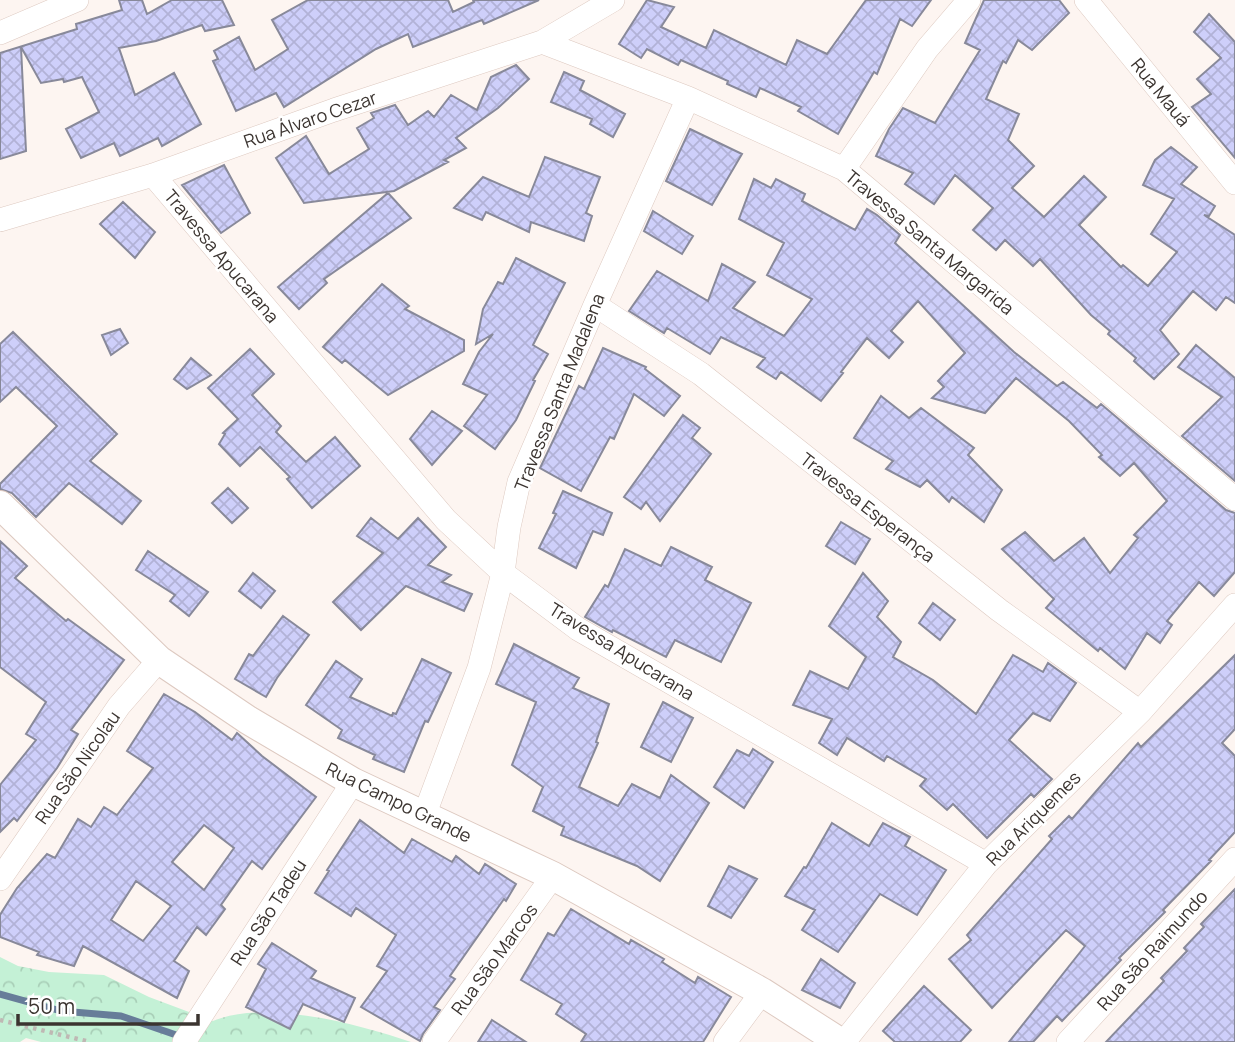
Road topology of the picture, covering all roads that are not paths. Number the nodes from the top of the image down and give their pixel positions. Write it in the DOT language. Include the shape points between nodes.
graph roads {
  1 [pos="77,0"];
  2 [pos="613,0"];
  3 [pos="969,0"];
  4 [pos="1086,0"];
  5 [pos="0,33"];
  6 [pos="542,42"];
  7 [pos="688,98"];
  8 [pos="844,169"];
  9 [pos="153,174"];
  10 [pos="1235,184"];
  11 [pos="0,220"];
  12 [pos="594,305"];
  13 [pos="1235,499"];
  14 [pos="0,505"];
  15 [pos="503,573"];
  16 [pos="1235,605"];
  17 [pos="159,660"];
  18 [pos="1140,712"];
  19 [pos="353,782"];
  20 [pos="424,816"];
  21 [pos="1235,859"];
  22 [pos="986,864"];
  23 [pos="553,876"];
  24 [pos="0,879"];
  25 [pos="762,992"];
  26 [pos="436,1039"];
  27 [pos="184,1042"];
  28 [pos="725,1042"];
  29 [pos="842,1042"];
  30 [pos="1068,1042"];
  1 -- 5 [label="street"];
  2 -- 6 [label="street, Rua Álvaro Cezar"];
  3 -- 8 [label="street" via="927,48"];
  4 -- 10 [label="street, Rua Mauá"];
  6 -- 7 [label="street, Travessa Santa Margarida"];
  6 -- 9 [label="street, Rua Álvaro Cezar"];
  7 -- 8 [label="street, Travessa Santa Margarida"];
  7 -- 12 [label="street, Travessa Santa Madalena"];
  8 -- 13 [label="street, Travessa Santa Margarida"];
  9 -- 11 [label="street, Rua Álvaro Cezar"];
  9 -- 15 [label="street, Travessa Apucarana" via="446,520"];
  12 -- 15 [label="street, Travessa Santa Madalena" via="519,482"];
  12 -- 18 [label="street, Travessa Esperança" via="701,374 999,610"];
  14 -- 17 [label="street, Rua Campo Grande"];
  15 -- 20 [label="street, Travessa Santa Madalena" via="479,668"];
  15 -- 22 [label="street, Travessa Apucarana" via="579,629"];
  16 -- 18 [label="street, Rua Ariquemes"];
  17 -- 19 [label="street, Rua Campo Grande"];
  17 -- 24 [label="street, Rua São Nicolau" via="119,706"];
  18 -- 22 [label="street, Rua Ariquemes"];
  19 -- 20 [label="street, Rua Campo Grande"];
  19 -- 27 [label="street, Rua São Tadeu"];
  20 -- 23 [label="street, Rua Campo Grande"];
  21 -- 30 [label="street, Rua São Raimundo"];
  22 -- 29 [label="street, Rua Ariquemes"];
  23 -- 25 [label="street, Rua Campo Grande"];
  23 -- 26 [label="street, Rua São Marcos"];
  25 -- 28 [label="street"];
  25 -- 29 [label="street, Rua Campo Grande"];
}
